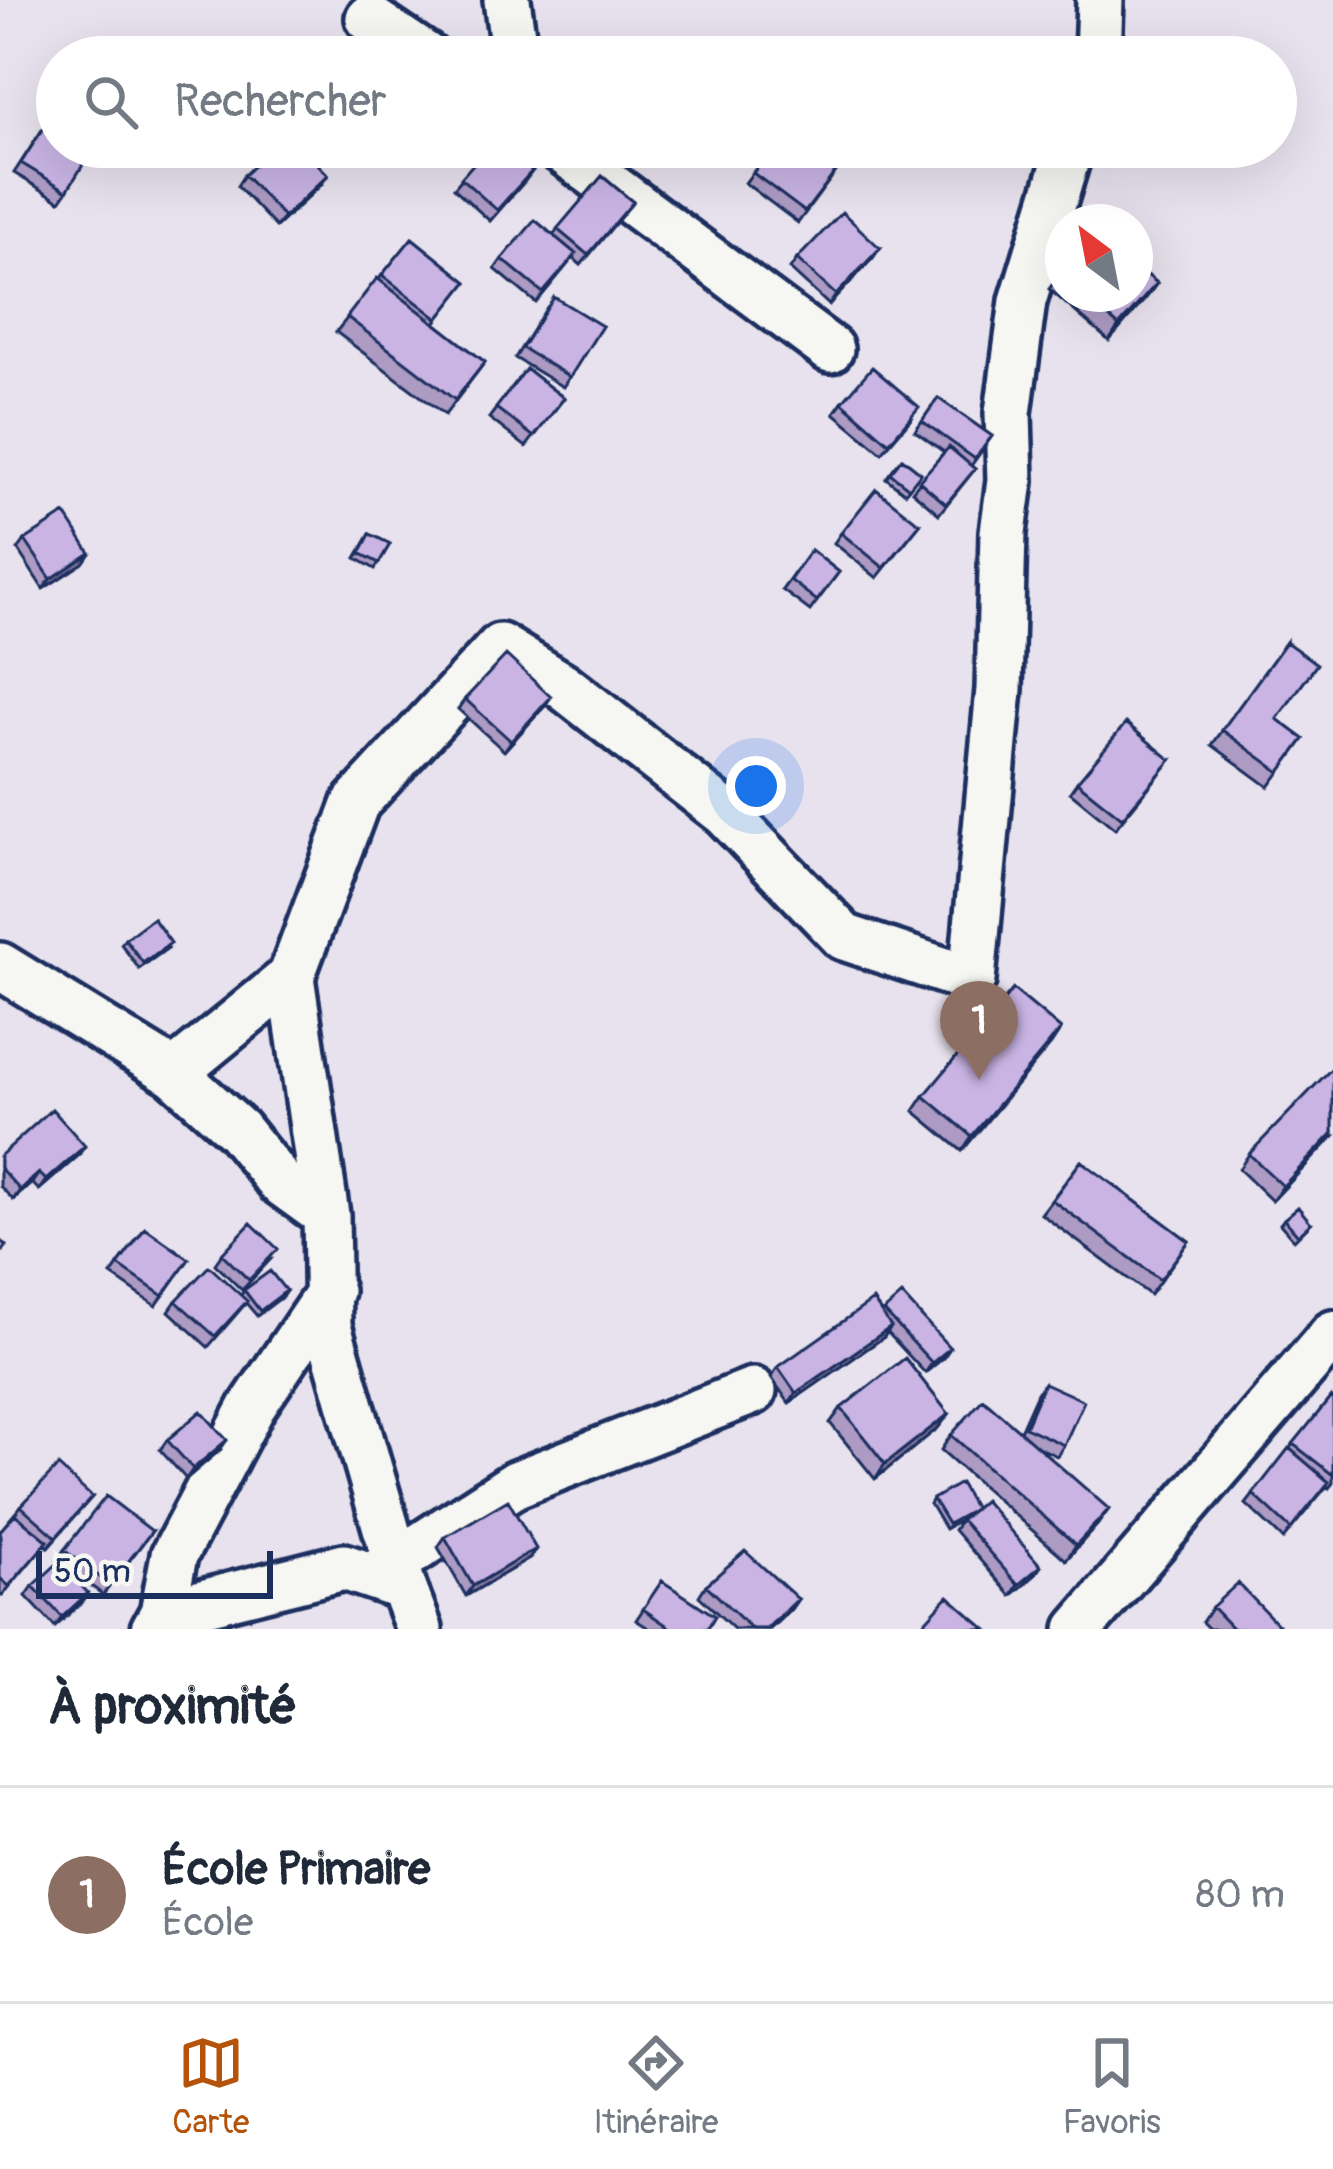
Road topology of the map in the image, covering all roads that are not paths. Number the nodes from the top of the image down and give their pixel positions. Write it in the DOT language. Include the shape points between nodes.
graph roads {
  1 [pos="507,0"];
  2 [pos="1100,0"];
  3 [pos="369,18"];
  4 [pos="396,36"];
  5 [pos="512,36"];
  6 [pos="1098,36"];
  7 [pos="586,168"];
  8 [pos="1064,168"];
  9 [pos="830,349"];
  10 [pos="0,966"];
  11 [pos="291,977"];
  12 [pos="174,1073"];
  13 [pos="326,1215"];
  14 [pos="330,1291"];
  15 [pos="1328,1353"];
  16 [pos="753,1391"];
  17 [pos="406,1593"];
  18 [pos="158,1621"];
  19 [pos="1079,1629"];
  1 -- 5 [label="street"];
  2 -- 6 [label="street"];
  3 -- 4 [label="street"];
  7 -- 9 [label="street"];
  8 -- 11 [label="street" via="1023,301 1008,413 999,688 972,980 844,937 725,813 500,646 356,802"];
  10 -- 12 [label="street"];
  11 -- 12 [label="street"];
  11 -- 13 [label="street"];
  12 -- 13 [label="street" via="238,1130 279,1181"];
  13 -- 14 [label="street"];
  14 -- 17 [label="street" via="328,1326"];
  14 -- 18 [label="street" via="276,1367 206,1493 174,1556"];
  15 -- 19 [label="street"];
  16 -- 17 [label="street" via="516,1484"];
  17 -- 18 [label="street" via="344,1568"];
}
